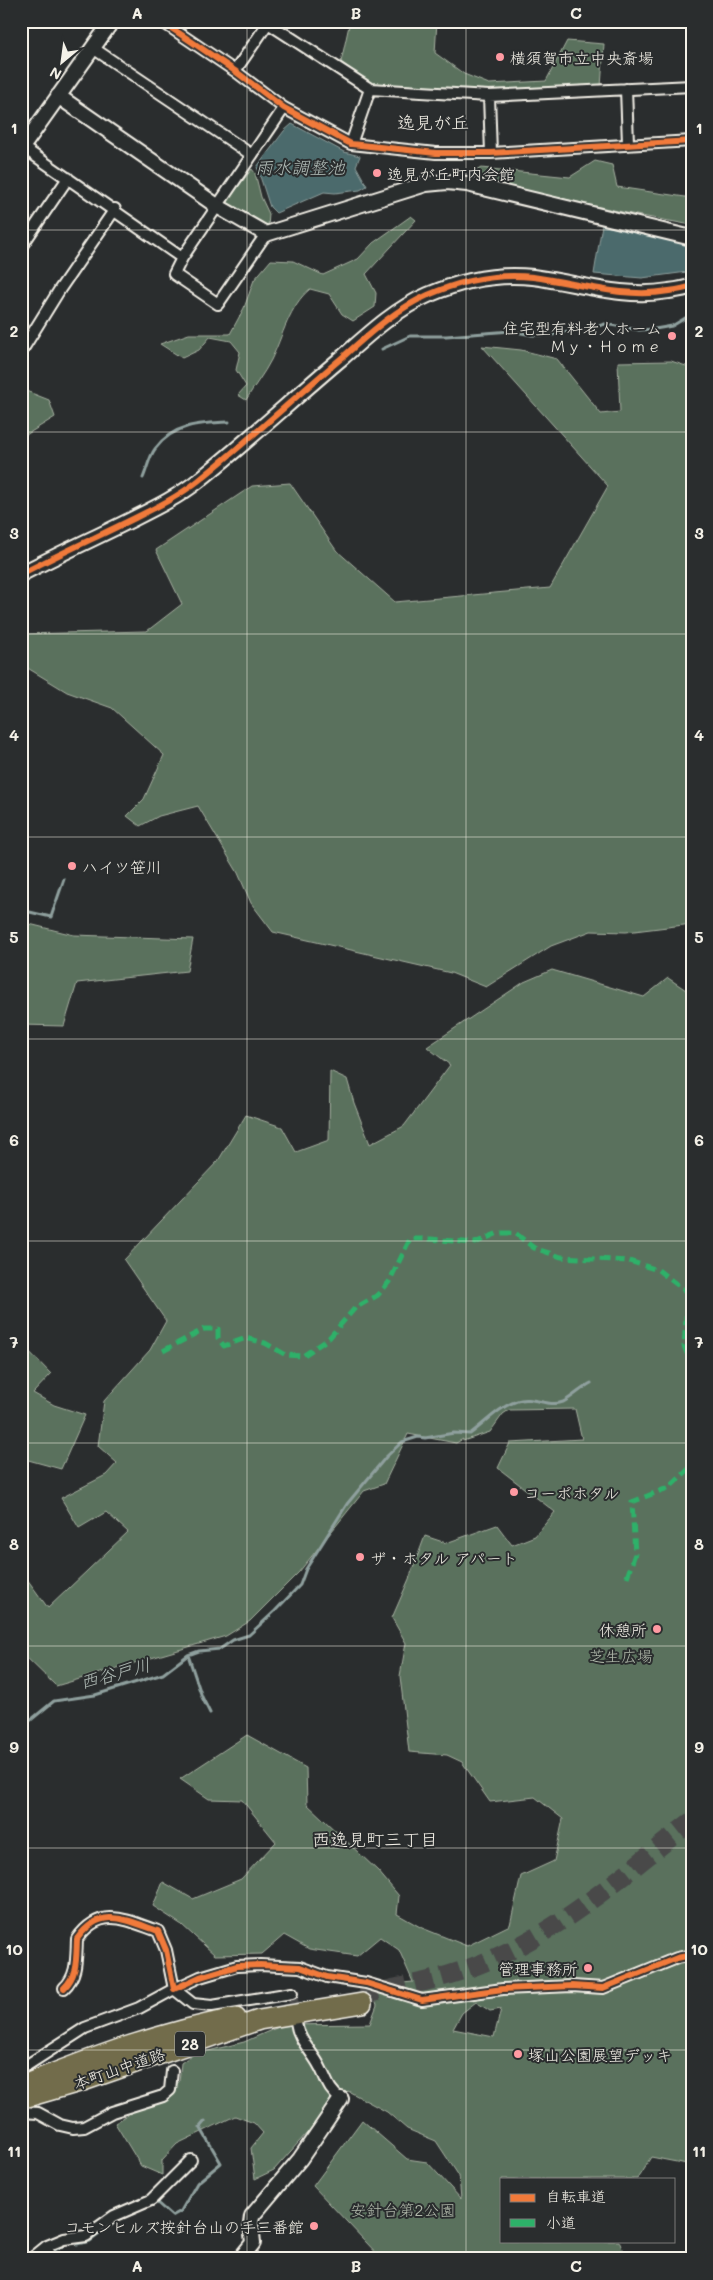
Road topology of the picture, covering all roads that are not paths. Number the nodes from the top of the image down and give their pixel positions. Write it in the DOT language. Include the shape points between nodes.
graph roads {
  1 [pos="112,21"];
  2 [pos="161,21"];
  3 [pos="93,48"];
  4 [pos="235,71"];
  5 [pos="692,86"];
  6 [pos="370,89"];
  7 [pos="626,89"];
  8 [pos="58,96"];
  9 [pos="489,96"];
  10 [pos="284,108"];
  11 [pos="692,141"];
  12 [pos="628,143"];
  13 [pos="351,144"];
  14 [pos="22,147"];
  15 [pos="491,153"];
  16 [pos="252,155"];
  17 [pos="68,178"];
  18 [pos="217,206"];
  19 [pos="114,210"];
  20 [pos="266,234"];
  21 [pos="692,238"];
  22 [pos="21,246"];
  23 [pos="182,258"];
  24 [pos="692,286"];
  25 [pos="21,352"];
  26 [pos="21,574"];
  27 [pos="692,1955"];
  28 [pos="64,1988"];
  29 [pos="174,1989"];
  30 [pos="292,1993"];
  31 [pos="296,2022"];
  32 [pos="21,2069"];
  33 [pos="172,2071"];
  34 [pos="21,2086"];
  35 [pos="21,2099"];
  36 [pos="341,2099"];
  37 [pos="21,2112"];
  38 [pos="191,2160"];
  39 [pos="47,2246"];
  40 [pos="31,2259"];
  41 [pos="51,2259"];
  42 [pos="240,2259"];
  1 -- 3 [label="street"];
  2 -- 4 [label="street"];
  3 -- 8 [label="street"];
  3 -- 16 [label="street"];
  4 -- 6 [label="street" via="268,23"];
  4 -- 10 [label="street"];
  5 -- 7 [label="street"];
  6 -- 9 [label="street"];
  6 -- 13 [label="street"];
  7 -- 9 [label="street"];
  7 -- 12 [label="street"];
  8 -- 14 [label="street"];
  8 -- 18 [label="street"];
  9 -- 15 [label="street"];
  10 -- 13 [label="street"];
  10 -- 16 [label="street"];
  11 -- 12 [label="street"];
  12 -- 15 [label="street"];
  13 -- 15 [label="street" via="436,153"];
  14 -- 17 [label="street"];
  16 -- 18 [label="street"];
  17 -- 19 [label="street"];
  17 -- 22 [label="street"];
  18 -- 20 [label="street"];
  18 -- 23 [label="street"];
  19 -- 23 [label="street"];
  19 -- 25 [label="street"];
  20 -- 21 [label="street" via="413,188 447,182 467,184"];
  20 -- 23 [label="street" via="218,304 174,274"];
  24 -- 26 [label="street" via="663,292 610,292 530,277 492,278 458,283 428,295 384,322 197,482 171,500"];
  27 -- 29 [label="street" via="603,1988 503,1989 422,2000 366,1983 327,1977 300,1967 260,1965 237,1966"];
  28 -- 29 [label="street" via="71,1982 76,1968 77,1939 94,1921 124,1918 158,1931 166,1950"];
  29 -- 30 [label="street" via="193,2004 212,2006"];
  29 -- 32 [label="street" via="139,2008 85,2028"];
  31 -- 36 [label="street" via="299,2036 321,2067 328,2086"];
  33 -- 37 [label="street" via="170,2090 163,2096 112,2112 84,2127 60,2125 38,2113"];
  34 -- 35 [label="highway, 本町山中道路 / 28" via="198,2025 361,1999 259,2020 84,2081"];
  36 -- 42 [label="street" via="300,2159 252,2216 253,2243"];
  38 -- 39 [label="street" via="151,2200 114,2216 86,2236 64,2239"];
  39 -- 40 [label="street"];
  39 -- 41 [label="street"];
}
